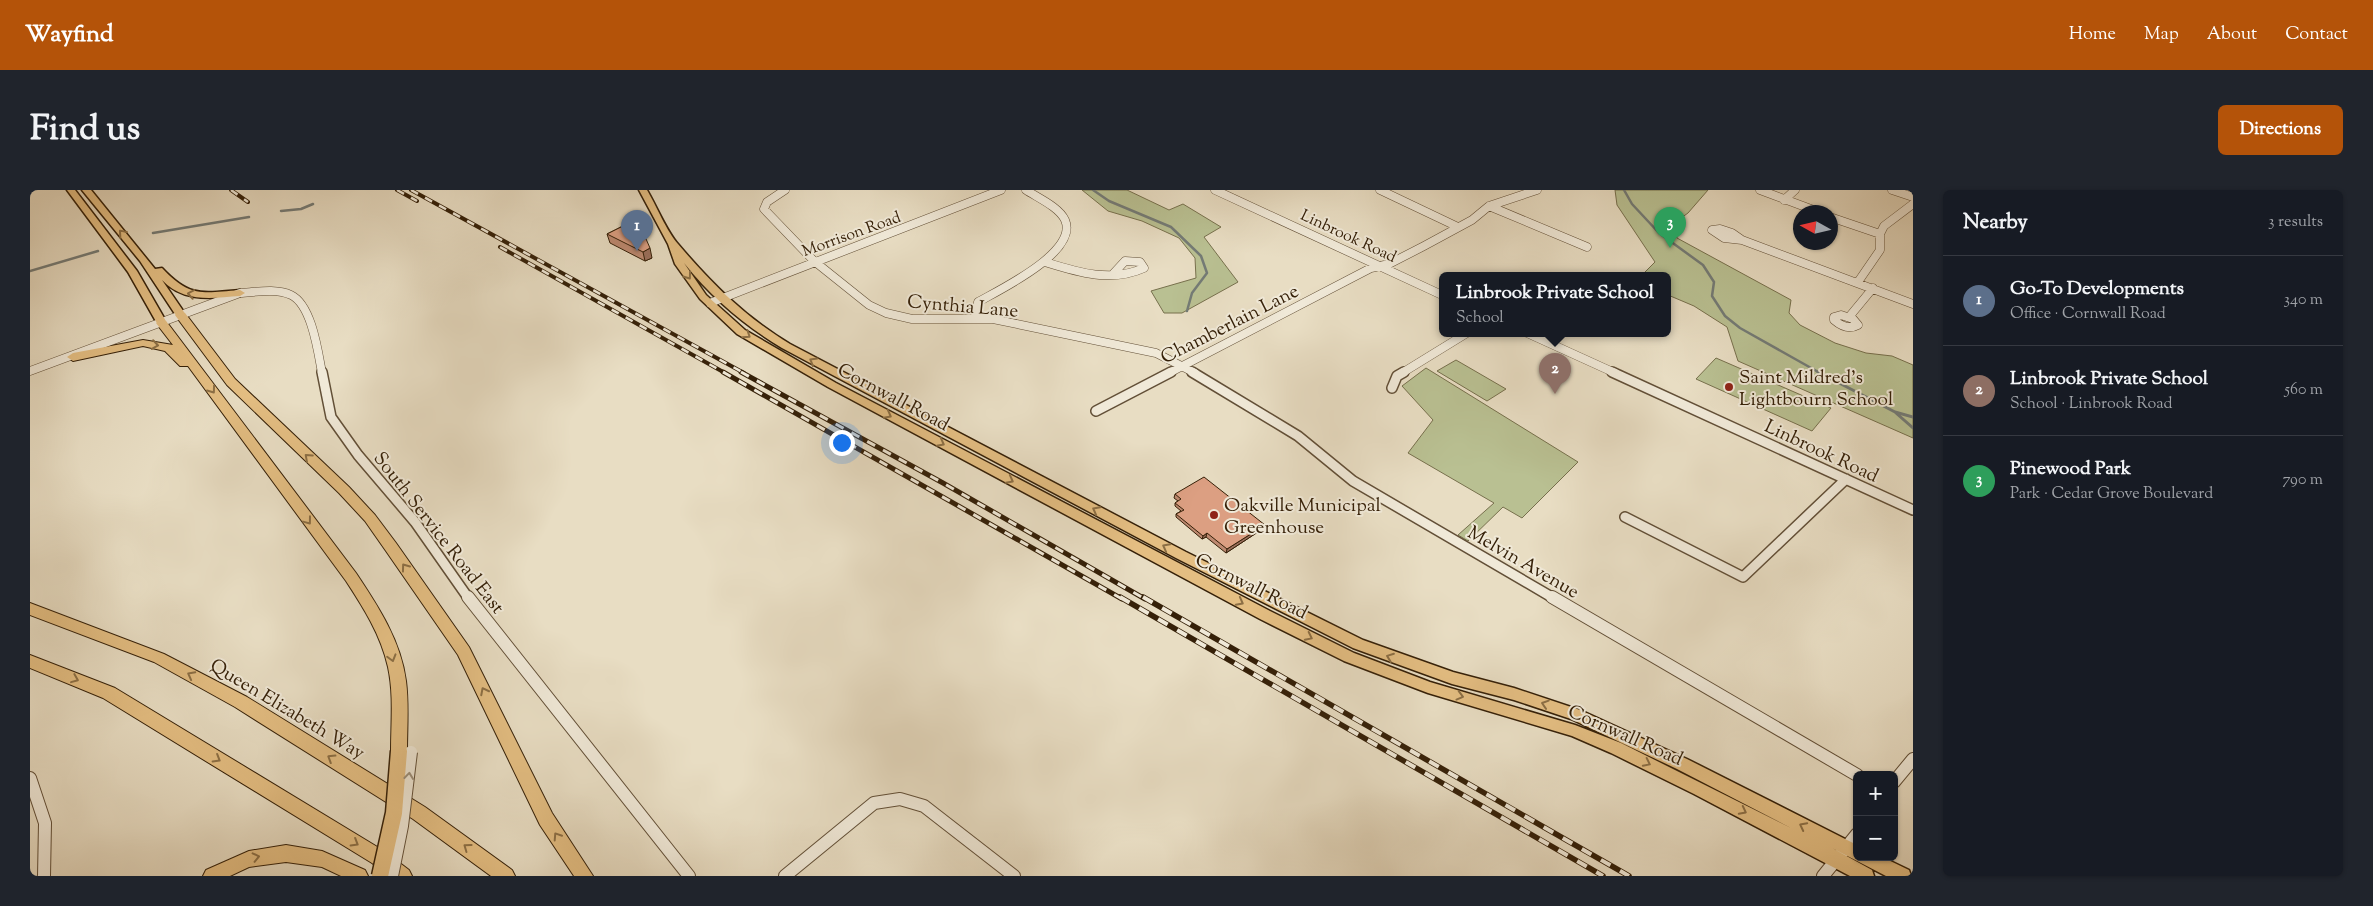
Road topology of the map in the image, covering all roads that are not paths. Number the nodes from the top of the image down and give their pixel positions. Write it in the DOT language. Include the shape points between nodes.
graph roads {
  1 [pos="71,190"];
  2 [pos="86,190"];
  3 [pos="644,190"];
  4 [pos="785,190"];
  5 [pos="1001,190"];
  6 [pos="1026,190"];
  7 [pos="1215,190"];
  8 [pos="1380,190"];
  9 [pos="1537,190"];
  10 [pos="1760,190"];
  11 [pos="1795,190"];
  12 [pos="1892,190"];
  13 [pos="1913,197"];
  14 [pos="1784,200"];
  15 [pos="1913,204"];
  16 [pos="1799,205"];
  17 [pos="1489,206"];
  18 [pos="1838,220"];
  19 [pos="1458,227"];
  20 [pos="1880,234"];
  21 [pos="1742,240"];
  22 [pos="1587,247"];
  23 [pos="144,259"];
  24 [pos="814,261"];
  25 [pos="1045,262"];
  26 [pos="1379,266"];
  27 [pos="1113,274"];
  28 [pos="1858,282"];
  29 [pos="1873,288"];
  30 [pos="240,293"];
  31 [pos="1439,294"];
  32 [pos="716,301"];
  33 [pos="1913,304"];
  34 [pos="181,315"];
  35 [pos="1849,317"];
  36 [pos="976,319"];
  37 [pos="162,323"];
  38 [pos="1461,337"];
  39 [pos="1536,337"];
  40 [pos="73,357"];
  41 [pos="1181,366"];
  42 [pos="30,371"];
  43 [pos="198,371"];
  44 [pos="1392,388"];
  45 [pos="1096,411"];
  46 [pos="1846,480"];
  47 [pos="1913,510"];
  48 [pos="1625,517"];
  49 [pos="30,609"];
  50 [pos="30,661"];
  51 [pos="405,751"];
  52 [pos="1913,759"];
  53 [pos="1853,773"];
  54 [pos="1898,777"];
  55 [pos="30,778"];
  56 [pos="1853,842"];
  57 [pos="1847,854"];
  58 [pos="1873,861"];
  59 [pos="44,876"];
  60 [pos="212,876"];
  61 [pos="359,876"];
  62 [pos="380,876"];
  63 [pos="392,876"];
  64 [pos="403,876"];
  65 [pos="506,876"];
  66 [pos="584,876"];
  67 [pos="688,876"];
  68 [pos="785,876"];
  69 [pos="1014,876"];
  70 [pos="1822,876"];
  71 [pos="1866,876"];
  72 [pos="1903,876"];
  1 -- 37 [label="main road" via="132,271"];
  23 -- 2 [label="main road, one-way"];
  3 -- 32 [label="main road, Cornwall Road" via="673,244"];
  4 -- 24 [label="street, Cynthia Lane" via="767,202 764,209"];
  5 -- 24 [label="street, Morrison Road"];
  6 -- 25 [label="street" via="1061,214 1066,222 1060,245"];
  7 -- 26 [label="street, Linbrook Road"];
  8 -- 19 [label="street"];
  9 -- 17 [label="street, Chamberlain Lane"];
  10 -- 14 [label="street"];
  11 -- 14 [label="street"];
  12 -- 13 [label="street"];
  14 -- 16 [label="street"];
  15 -- 20 [label="street" via="1884,226"];
  17 -- 19 [label="street, Chamberlain Lane"];
  17 -- 22 [label="street" via="1535,228"];
  18 -- 20 [label="street"];
  19 -- 26 [label="street, Chamberlain Lane" via="1389,264"];
  20 -- 28 [label="street" via="1882,244 1878,256"];
  21 -- 28 [label="street"];
  30 -- 23 [label="main road, one-way" via="186,294 173,286 152,261"];
  23 -- 34 [label="main road"];
  24 -- 32 [label="street, Morrison Road"];
  24 -- 36 [label="street, Cynthia Lane" via="869,305 886,313 912,319"];
  25 -- 27 [label="street" via="1074,272"];
  25 -- 36 [label="street" via="978,302"];
  26 -- 31 [label="street, Linbrook Road"];
  26 -- 41 [label="street, Chamberlain Lane"];
  28 -- 29 [label="street"];
  29 -- 33 [label="street"];
  29 -- 35 [label="street"];
  30 -- 34 [label="street, South Service Road East"];
  30 -- 67 [label="street, South Service Road East" via="272,291 290,294 299,300 305,308 316,342 331,417"];
  32 -- 57 [label="main road, Cornwall Road" via="741,332 832,385 1349,657 1428,687 1575,730"];
  34 -- 37 [label="street, South Service Road East"];
  66 -- 34 [label="highway, one-way" via="546,818 464,651 391,547 344,490 231,382"];
  36 -- 41 [label="street, Cynthia Lane" via="993,319 1146,350"];
  37 -- 40 [label="street, South Service Road East"];
  37 -- 43 [label="highway"];
  38 -- 44 [label="street" via="1397,376"];
  39 -- 46 [label="street, Linbrook Road"];
  40 -- 42 [label="street, South Service Road East"];
  40 -- 43 [label="highway, one-way" via="143,343 169,348 186,365"];
  41 -- 45 [label="street, Chamberlain Lane"];
  41 -- 53 [label="street, Melvin Avenue" via="1298,436 1353,481"];
  43 -- 51 [label="highway, one-way" via="376,613 398,680"];
  46 -- 47 [label="street, Linbrook Road"];
  46 -- 48 [label="street" via="1743,577"];
  65 -- 49 [label="highway, Queen Elizabeth Way, one-way" via="419,813 241,702 159,658"];
  50 -- 64 [label="highway, one-way" via="109,693 378,857"];
  51 -- 62 [label="highway, bridge"];
  63 -- 51 [label="street, one-way, bridge" via="402,826"];
  52 -- 54 [label="street"];
  55 -- 59 [label="street" via="45,822"];
  56 -- 57 [label="street"];
  57 -- 70 [label="street"];
  57 -- 71 [label="main road, Cornwall Road"];
  58 -- 72 [label="main road"];
  60 -- 61 [label="highway, one-way" via="255,857 306,853 341,865"];
  68 -- 69 [label="street" via="874,803 900,799 924,806"];
}
